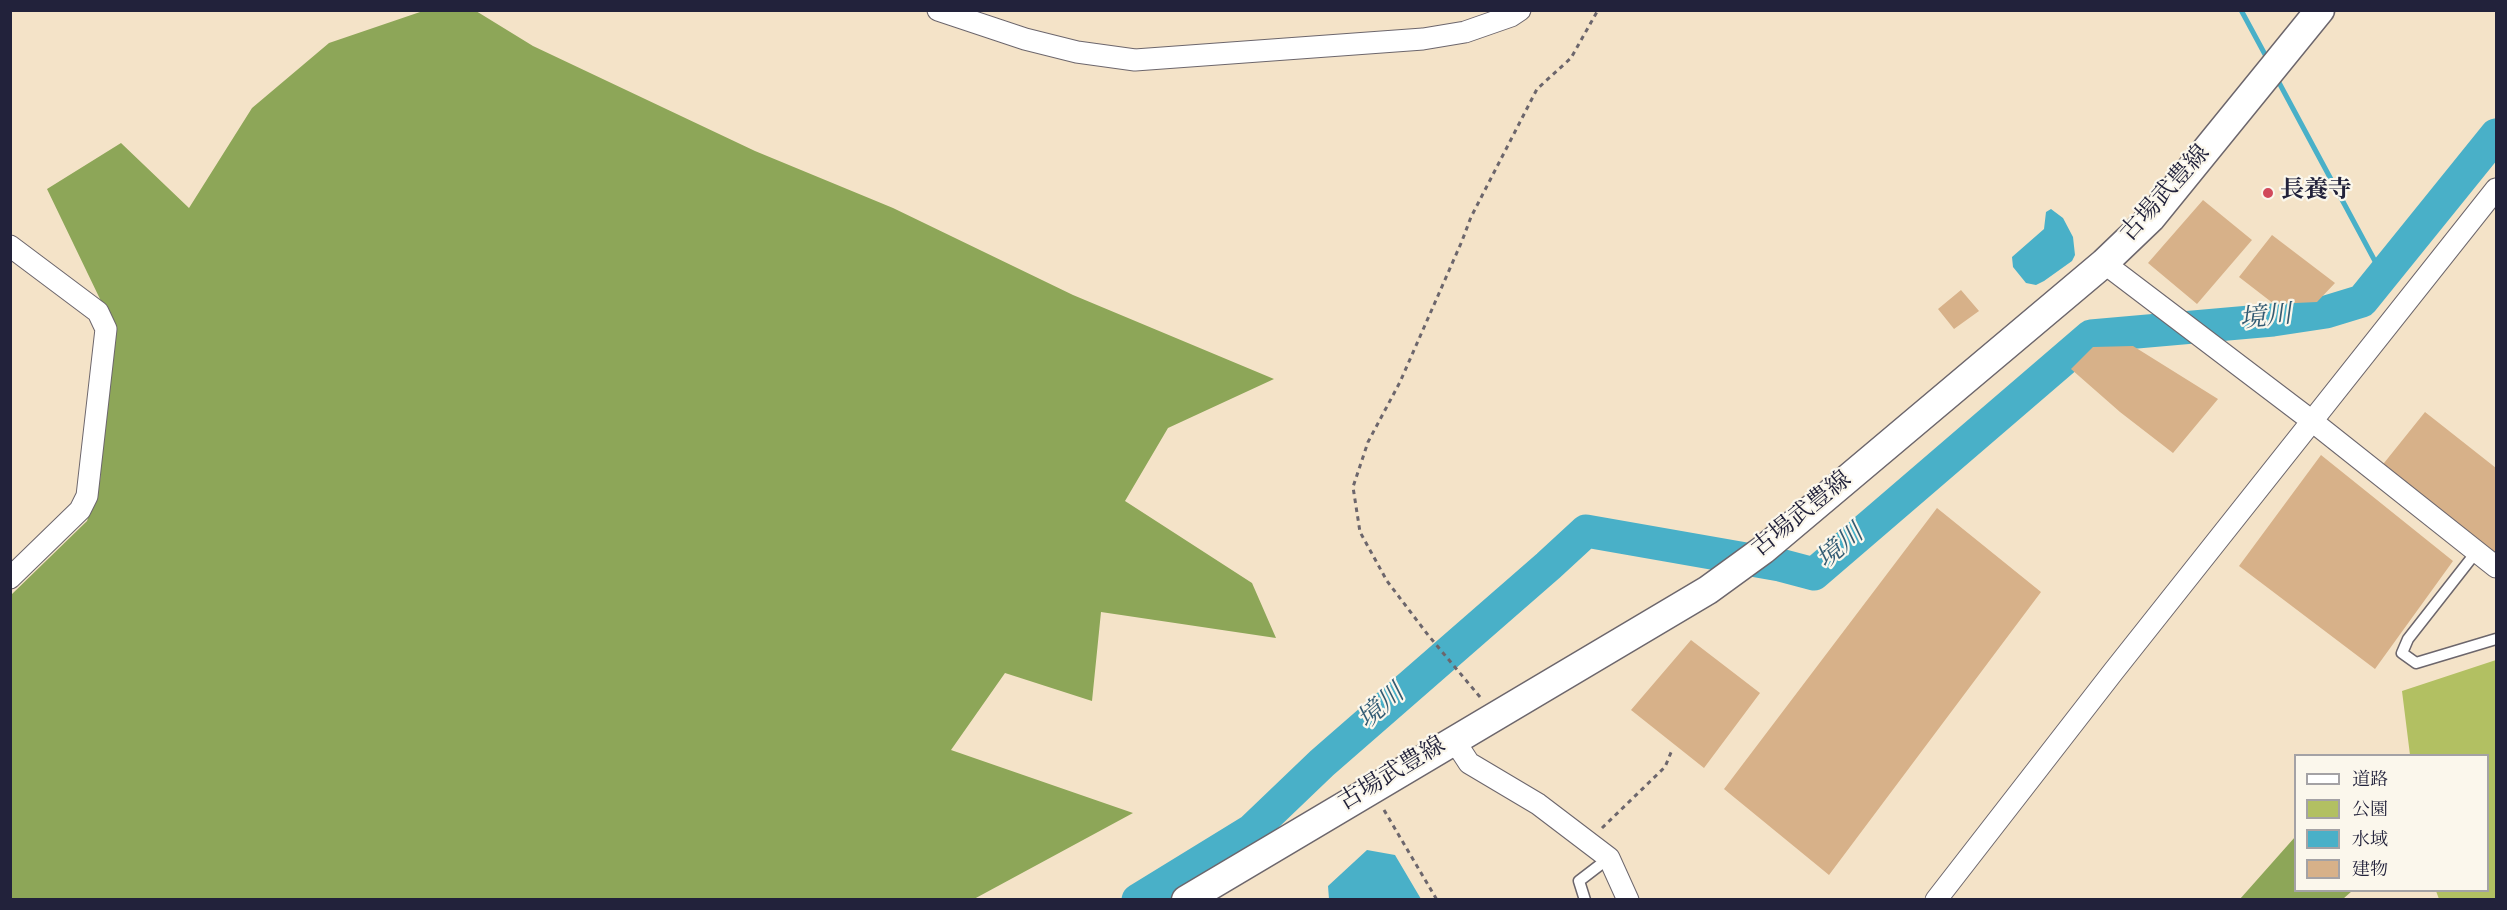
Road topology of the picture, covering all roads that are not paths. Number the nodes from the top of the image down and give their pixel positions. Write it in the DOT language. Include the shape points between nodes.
graph roads {
  1 [pos="938,10"];
  2 [pos="1521,10"];
  3 [pos="2320,10"];
  4 [pos="2496,189"];
  5 [pos="10,246"];
  6 [pos="2104,263"];
  7 [pos="2312,421"];
  8 [pos="2477,551"];
  9 [pos="2496,567"];
  10 [pos="10,578"];
  11 [pos="2496,639"];
  12 [pos="1454,740"];
  13 [pos="1609,858"];
  14 [pos="1186,900"];
  15 [pos="1585,900"];
  16 [pos="1628,900"];
  17 [pos="1936,900"];
  1 -- 2 [label="street" via="1025,39 1134,60 1423,39 1465,32"];
  3 -- 6 [label="main road, 古場武豊線" via="2177,188"];
  4 -- 7 [label="street"];
  5 -- 10 [label="street" via="98,312 106,329 87,496 80,510"];
  6 -- 7 [label="street"];
  6 -- 12 [label="main road, 古場武豊線" via="1763,550 1708,590"];
  7 -- 8 [label="street"];
  7 -- 17 [label="street"];
  8 -- 9 [label="street"];
  8 -- 11 [label="lane" via="2408,639 2402,653 2416,663"];
  12 -- 13 [label="street" via="1469,763 1538,804"];
  12 -- 14 [label="main road, 古場武豊線"];
  13 -- 15 [label="lane" via="1579,881"];
  13 -- 16 [label="street"];
}
